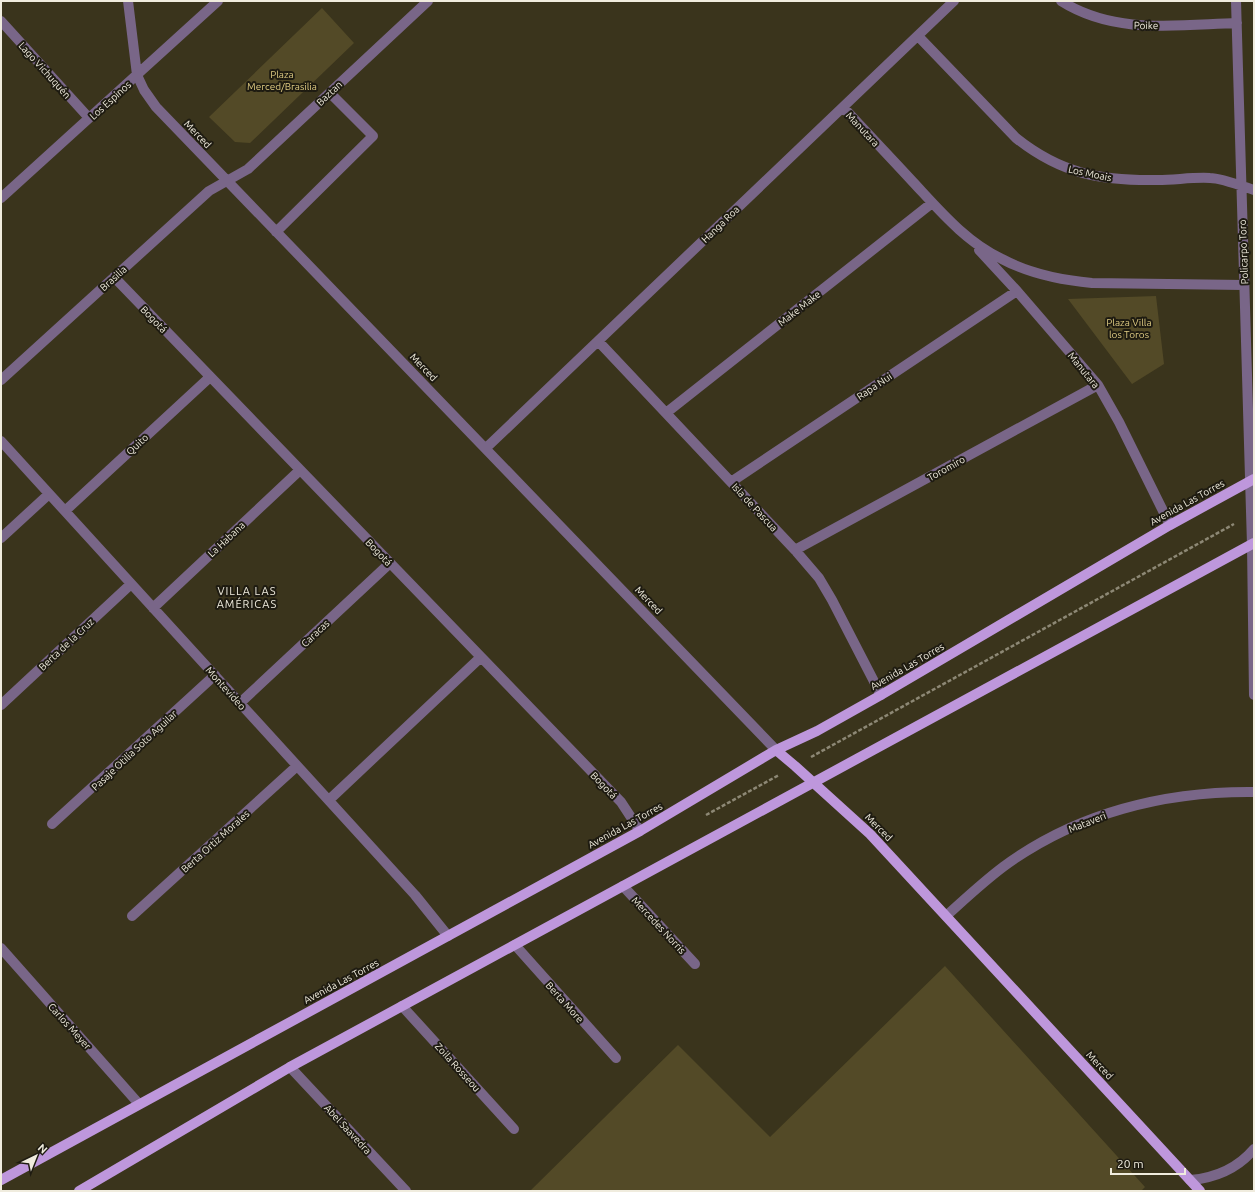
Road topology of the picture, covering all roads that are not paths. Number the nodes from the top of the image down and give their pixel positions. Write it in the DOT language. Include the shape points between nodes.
graph roads {
  1 [pos="128,1"];
  2 [pos="218,1"];
  3 [pos="428,1"];
  4 [pos="954,1"];
  5 [pos="1061,1"];
  6 [pos="1236,1"];
  7 [pos="1,21"];
  8 [pos="1237,23"];
  9 [pos="918,36"];
  10 [pos="137,75"];
  11 [pos="330,93"];
  12 [pos="843,107"];
  13 [pos="89,118"];
  14 [pos="227,181"];
  15 [pos="1242,186"];
  16 [pos="1254,190"];
  17 [pos="1,198"];
  18 [pos="932,203"];
  19 [pos="276,232"];
  20 [pos="966,237"];
  21 [pos="114,277"];
  22 [pos="1244,285"];
  23 [pos="1017,291"];
  24 [pos="598,341"];
  25 [pos="210,377"];
  26 [pos="1,380"];
  27 [pos="1098,386"];
  28 [pos="666,413"];
  29 [pos="1,441"];
  30 [pos="486,448"];
  31 [pos="300,470"];
  32 [pos="1252,480"];
  33 [pos="731,482"];
  34 [pos="49,494"];
  35 [pos="65,510"];
  36 [pos="1170,525"];
  37 [pos="1,538"];
  38 [pos="1253,544"];
  39 [pos="795,550"];
  40 [pos="390,563"];
  41 [pos="131,584"];
  42 [pos="153,608"];
  43 [pos="481,657"];
  44 [pos="215,675"];
  45 [pos="881,695"];
  46 [pos="1254,695"];
  47 [pos="240,703"];
  48 [pos="1,705"];
  49 [pos="776,750"];
  50 [pos="297,766"];
  51 [pos="813,783"];
  52 [pos="1254,792"];
  53 [pos="328,800"];
  54 [pos="52,824"];
  55 [pos="640,830"];
  56 [pos="623,886"];
  57 [pos="132,916"];
  58 [pos="946,916"];
  59 [pos="448,936"];
  60 [pos="514,945"];
  61 [pos="1,948"];
  62 [pos="695,964"];
  63 [pos="402,1006"];
  64 [pos="616,1058"];
  65 [pos="290,1067"];
  66 [pos="139,1104"];
  67 [pos="514,1129"];
  68 [pos="1254,1149"];
  69 [pos="1,1180"];
  70 [pos="1190,1180"];
  71 [pos="79,1191"];
  72 [pos="406,1191"];
  73 [pos="1200,1191"];
  1 -- 10 [label="street, Merced"];
  2 -- 10 [label="street, Los Espinos"];
  3 -- 11 [label="street, Baztan"];
  4 -- 9 [label="street, Hanga Roa"];
  5 -- 8 [label="street, Poike" via="1089,15 1122,24"];
  6 -- 8 [label="street, Policarpo Toro"];
  7 -- 13 [label="street, Lago Vichuquén"];
  8 -- 15 [label="street, Policarpo Toro"];
  9 -- 12 [label="street, Hanga Roa"];
  9 -- 15 [label="street, Los Moais" via="1016,138 1061,166 1102,178 1212,178"];
  10 -- 13 [label="street, Los Espinos"];
  10 -- 14 [label="street, Merced" via="152,103"];
  11 -- 14 [label="street, Baztan" via="248,169"];
  11 -- 19 [label="street" via="373,136"];
  12 -- 18 [label="street, Manutara"];
  12 -- 24 [label="street, Hanga Roa"];
  13 -- 17 [label="street, Los Espinos"];
  14 -- 19 [label="street, Merced"];
  14 -- 21 [label="street, Brasilia" via="209,191"];
  15 -- 16 [label="street, Los Moais"];
  15 -- 22 [label="street, Policarpo Toro"];
  18 -- 20 [label="street, Manutara"];
  18 -- 28 [label="street, Make Make"];
  19 -- 30 [label="street, Merced"];
  20 -- 22 [label="street, Manutara" via="1001,259 1043,276 1092,282"];
  20 -- 23 [label="street, Manutara"];
  21 -- 25 [label="street, Bogotá"];
  21 -- 26 [label="street, Brasilia"];
  22 -- 32 [label="street, Policarpo Toro"];
  23 -- 27 [label="street, Manutara"];
  23 -- 33 [label="street, Rapa Nui"];
  24 -- 28 [label="street, Isla de Pascua"];
  24 -- 30 [label="street, Hanga Roa"];
  25 -- 31 [label="street, Bogotá"];
  25 -- 35 [label="street, Quito"];
  27 -- 36 [label="street, Manutara" via="1119,422"];
  27 -- 39 [label="street, Toromiro"];
  28 -- 33 [label="street, Isla de Pascua"];
  29 -- 34 [label="street, Montevideo"];
  30 -- 49 [label="street, Merced"];
  31 -- 40 [label="street, Bogotá"];
  31 -- 42 [label="street, La Habana"];
  32 -- 36 [label="main road, Avenida Las Torres"];
  32 -- 38 [label="street, Policarpo Toro"];
  33 -- 39 [label="street, Isla de Pascua"];
  34 -- 35 [label="street, Montevideo"];
  34 -- 37 [label="street"];
  35 -- 41 [label="street, Montevideo"];
  36 -- 45 [label="main road, Avenida Las Torres"];
  38 -- 46 [label="street, Policarpo Toro"];
  38 -- 51 [label="main road"];
  39 -- 45 [label="street, Isla de Pascua" via="819,578"];
  40 -- 43 [label="street, Bogotá"];
  40 -- 47 [label="street, Caracas"];
  41 -- 42 [label="street, Montevideo"];
  41 -- 48 [label="street, Berta de la Cruz"];
  42 -- 44 [label="street, Montevideo"];
  43 -- 53 [label="street"];
  43 -- 55 [label="street, Bogotá" via="620,802"];
  44 -- 47 [label="street, Montevideo"];
  44 -- 54 [label="street, Pasaje Otilia Soto Aguilar"];
  45 -- 49 [label="main road, Avenida Las Torres" via="818,731"];
  47 -- 50 [label="street, Montevideo"];
  49 -- 51 [label="main road, Merced"];
  49 -- 55 [label="main road, Avenida Las Torres"];
  50 -- 53 [label="street, Montevideo"];
  50 -- 57 [label="street, Berta Ortiz Morales"];
  51 -- 56 [label="main road"];
  51 -- 58 [label="main road, Merced" via="870,834"];
  52 -- 58 [label="street, Mataveri" via="1200,794 1160,799 1092,818 1020,855 988,878"];
  53 -- 59 [label="street, Montevideo" via="426,908"];
  55 -- 59 [label="main road, Avenida Las Torres"];
  56 -- 60 [label="main road"];
  56 -- 62 [label="street, Mercedes Norris"];
  58 -- 70 [label="main road, Merced"];
  59 -- 66 [label="main road, Avenida Las Torres"];
  60 -- 63 [label="main road"];
  60 -- 64 [label="street, Berta More"];
  61 -- 66 [label="street, Carlos Meyer"];
  63 -- 65 [label="main road"];
  63 -- 67 [label="street, Zoila Rosseou"];
  65 -- 71 [label="main road"];
  65 -- 72 [label="street, Abel Saavedra"];
  66 -- 69 [label="main road, Avenida Las Torres"];
  68 -- 70 [label="street" via="1239,1164 1226,1171"];
  70 -- 73 [label="main road, Merced"];
}
